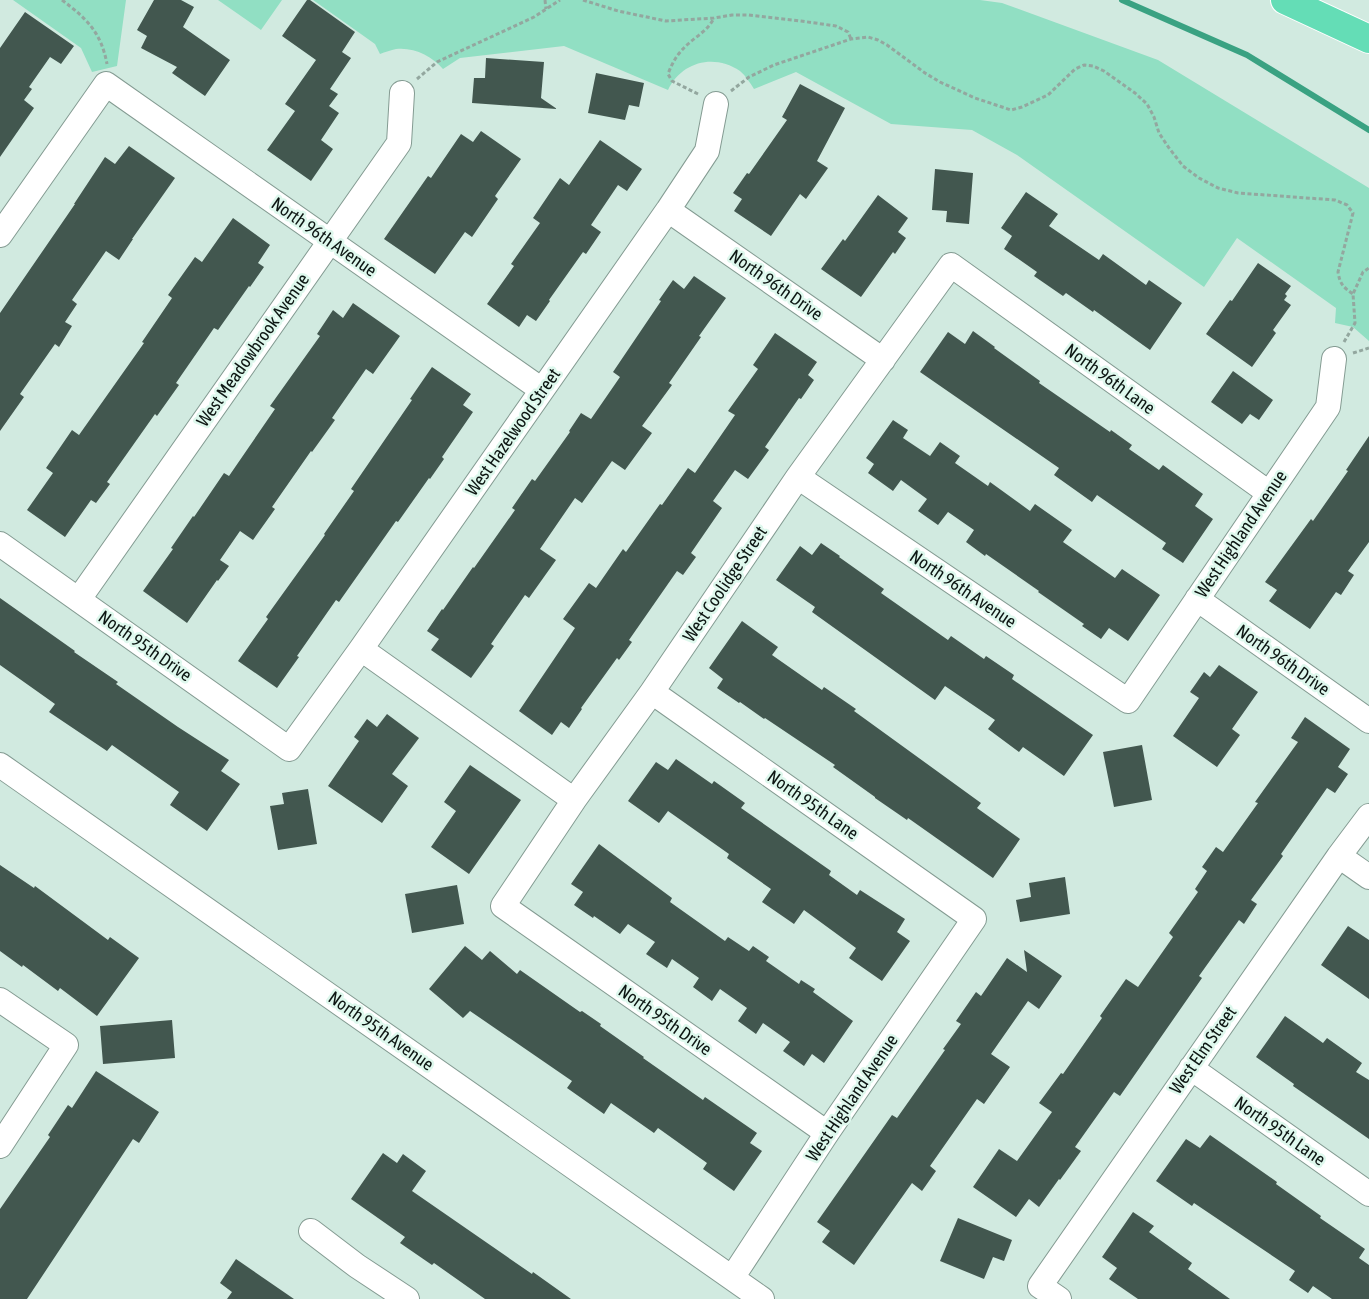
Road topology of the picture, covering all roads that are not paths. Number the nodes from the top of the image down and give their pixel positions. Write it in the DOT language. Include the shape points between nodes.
graph roads {
  1 [pos="1286,0"];
  2 [pos="1369,39"];
  3 [pos="402,93"];
  4 [pos="716,104"];
  5 [pos="668,210"];
  6 [pos="0,235"];
  7 [pos="329,241"];
  8 [pos="951,265"];
  9 [pos="1334,359"];
  10 [pos="883,360"];
  11 [pos="542,390"];
  12 [pos="798,477"];
  13 [pos="1269,493"];
  14 [pos="0,544"];
  15 [pos="79,599"];
  16 [pos="1197,599"];
  17 [pos="361,649"];
  18 [pos="652,692"];
  19 [pos="1128,701"];
  20 [pos="1369,721"];
  21 [pos="289,749"];
  22 [pos="0,765"];
  23 [pos="574,800"];
  24 [pos="1369,816"];
  25 [pos="1339,856"];
  26 [pos="1369,877"];
  27 [pos="503,906"];
  28 [pos="974,919"];
  29 [pos="0,1000"];
  30 [pos="1191,1068"];
  31 [pos="827,1134"];
  32 [pos="0,1146"];
  33 [pos="1369,1194"];
  34 [pos="311,1231"];
  35 [pos="732,1278"];
  36 [pos="407,1299"];
  37 [pos="762,1299"];
  38 [pos="1059,1299"];
  1 -- 2 [label="highway"];
  3 -- 7 [label="street, West Meadowbrook Avenue" via="399,143"];
  4 -- 5 [label="street, West Hazelwood Street" via="707,152"];
  5 -- 10 [label="street, North 96th Drive"];
  5 -- 11 [label="street, West Hazelwood Street"];
  6 -- 7 [label="street, North 96th Avenue" via="106,84"];
  7 -- 11 [label="street, North 96th Avenue"];
  7 -- 15 [label="street, West Meadowbrook Avenue"];
  8 -- 10 [label="street, West Coolidge Street"];
  8 -- 13 [label="street, North 96th Lane"];
  9 -- 13 [label="street, West Highland Avenue" via="1328,407"];
  10 -- 12 [label="street, West Coolidge Street"];
  11 -- 17 [label="street, West Hazelwood Street"];
  12 -- 18 [label="street, West Coolidge Street"];
  12 -- 19 [label="street, North 96th Avenue"];
  13 -- 16 [label="street, West Highland Avenue"];
  14 -- 15 [label="street, North 95th Drive"];
  15 -- 21 [label="street, North 95th Drive"];
  16 -- 19 [label="street, West Highland Avenue"];
  16 -- 20 [label="street, North 96th Drive"];
  17 -- 21 [label="street, West Hazelwood Street"];
  17 -- 23 [label="street"];
  18 -- 23 [label="street, West Coolidge Street"];
  18 -- 28 [label="street, North 95th Lane"];
  22 -- 35 [label="street, North 95th Avenue"];
  23 -- 27 [label="street, West Coolidge Street"];
  24 -- 25 [label="street, West Elm Street"];
  25 -- 26 [label="street"];
  25 -- 30 [label="street, West Elm Street"];
  27 -- 31 [label="street, North 95th Drive"];
  28 -- 31 [label="street, West Highland Avenue"];
  29 -- 32 [label="street" via="66,1045"];
  30 -- 33 [label="street, North 95th Lane"];
  30 -- 38 [label="street, West Elm Street" via="1040,1286"];
  31 -- 35 [label="street, West Highland Avenue"];
  34 -- 36 [label="street"];
  35 -- 37 [label="street, North 95th Avenue"];
}
